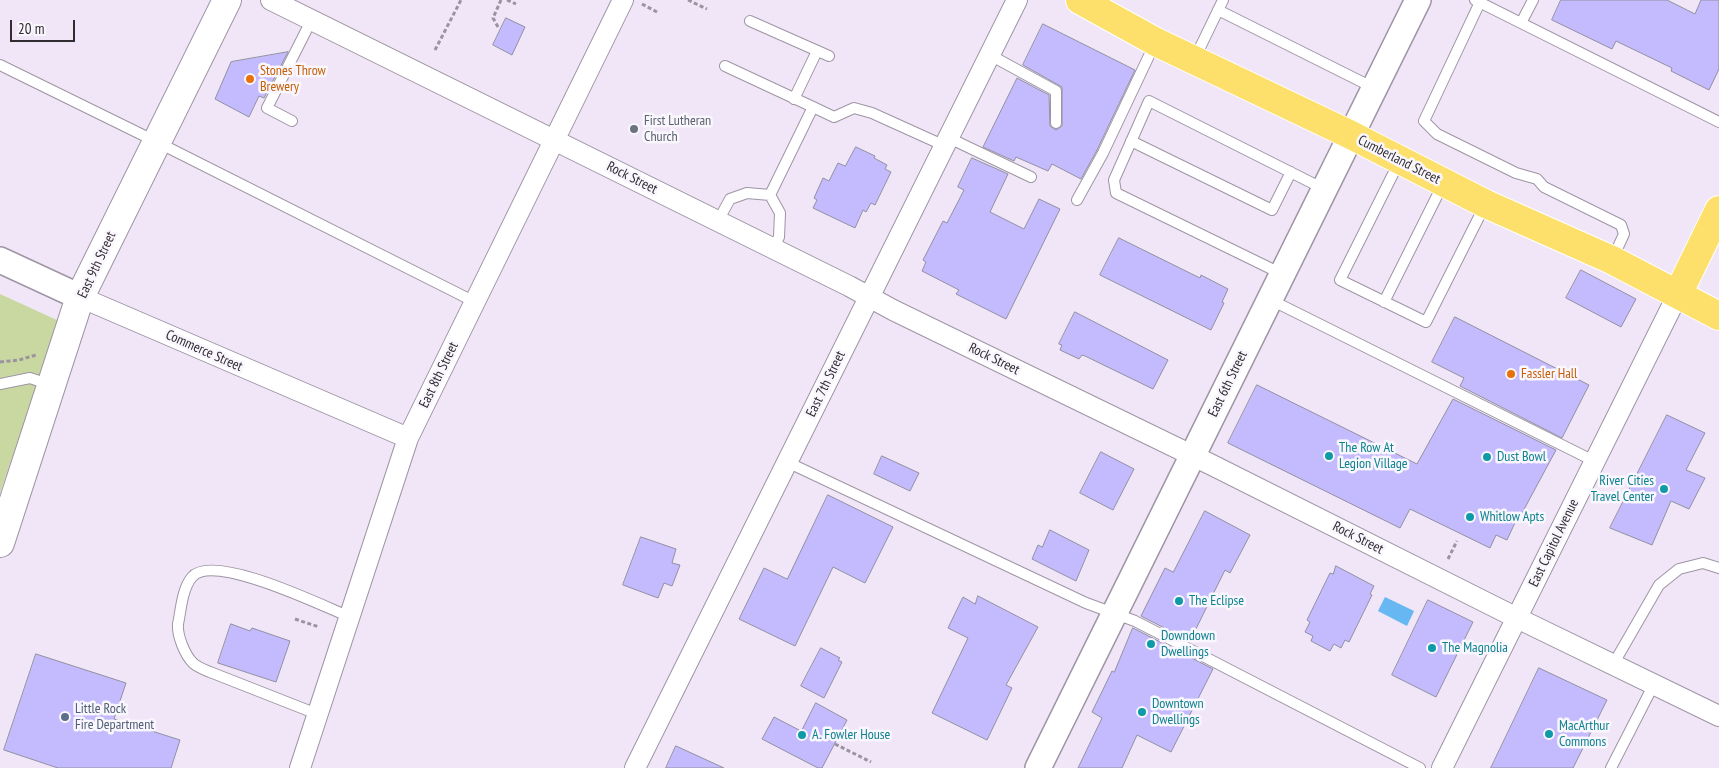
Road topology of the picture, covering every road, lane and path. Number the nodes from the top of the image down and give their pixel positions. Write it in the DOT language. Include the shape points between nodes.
graph roads {
  1 [pos="227,0"];
  2 [pos="271,0"];
  3 [pos="461,0"];
  4 [pos="501,0"];
  5 [pos="507,0"];
  6 [pos="623,0"];
  7 [pos="634,0"];
  8 [pos="688,0"];
  9 [pos="1018,0"];
  10 [pos="1080,0"];
  11 [pos="1223,0"];
  12 [pos="1533,0"];
  13 [pos="1414,1"];
  14 [pos="1478,1"];
  15 [pos="516,4"];
  16 [pos="707,9"];
  17 [pos="1218,10"];
  18 [pos="657,12"];
  19 [pos="312,19"];
  20 [pos="750,21"];
  21 [pos="1521,23"];
  22 [pos="498,27"];
  23 [pos="1156,42"];
  24 [pos="435,50"];
  25 [pos="817,51"];
  26 [pos="829,56"];
  27 [pos="990,56"];
  28 [pos="1194,60"];
  29 [pos="0,65"];
  30 [pos="725,66"];
  31 [pos="1374,88"];
  32 [pos="794,98"];
  33 [pos="813,107"];
  34 [pos="292,122"];
  35 [pos="1719,122"];
  36 [pos="1056,123"];
  37 [pos="1351,135"];
  38 [pos="555,140"];
  39 [pos="1131,141"];
  40 [pos="157,142"];
  41 [pos="947,142"];
  42 [pos="1400,160"];
  43 [pos="1291,172"];
  44 [pos="1031,177"];
  45 [pos="1444,183"];
  46 [pos="1324,189"];
  47 [pos="770,195"];
  48 [pos="1077,200"];
  49 [pos="1486,204"];
  50 [pos="1719,210"];
  51 [pos="718,221"];
  52 [pos="773,249"];
  53 [pos="0,260"];
  54 [pos="1612,260"];
  55 [pos="1282,274"];
  56 [pos="1678,294"];
  57 [pos="80,297"];
  58 [pos="870,298"];
  59 [pos="1269,299"];
  60 [pos="475,302"];
  61 [pos="1384,302"];
  62 [pos="1719,316"];
  63 [pos="37,355"];
  64 [pos="0,362"];
  65 [pos="0,384"];
  66 [pos="52,385"];
  67 [pos="408,438"];
  68 [pos="1192,456"];
  69 [pos="1594,461"];
  70 [pos="787,462"];
  71 [pos="1456,541"];
  72 [pos="0,543"];
  73 [pos="1448,559"];
  74 [pos="1719,568"];
  75 [pos="1114,614"];
  76 [pos="350,617"];
  77 [pos="1517,618"];
  78 [pos="295,619"];
  79 [pos="319,627"];
  80 [pos="1614,663"];
  81 [pos="1654,684"];
  82 [pos="317,714"];
  83 [pos="1719,716"];
  84 [pos="835,744"];
  85 [pos="871,762"];
  86 [pos="300,768"];
  87 [pos="635,768"];
  88 [pos="1038,768"];
  89 [pos="1420,768"];
  90 [pos="1442,768"];
  91 [pos="1611,768"];
  1 -- 40 [label="main road, East 9th Street"];
  2 -- 19 [label="street, Rock Street"];
  3 -- 24 [label="path"];
  4 -- 22 [label="path" via="493,18"];
  5 -- 15 [label="path"];
  6 -- 38 [label="street, East 8th Street"];
  7 -- 18 [label="path"];
  8 -- 16 [label="path"];
  9 -- 27 [label="street, East 7th Street"];
  10 -- 23 [label="main road, Cumberland Street"];
  11 -- 17 [label="lane"];
  12 -- 21 [label="lane"];
  13 -- 31 [label="street, East 6th Street"];
  14 -- 21 [label="lane"];
  14 -- 54 [label="lane" via="1424,122 1437,134 1516,173 1537,179 1544,187 1621,225 1624,234"];
  17 -- 28 [label="lane"];
  17 -- 31 [label="lane"];
  19 -- 34 [label="lane" via="267,108"];
  19 -- 38 [label="street, Rock Street"];
  20 -- 25 [label="lane"];
  21 -- 35 [label="lane"];
  23 -- 28 [label="main road, Cumberland Street"];
  23 -- 48 [label="lane" via="1103,154"];
  25 -- 26 [label="lane"];
  25 -- 32 [label="lane"];
  27 -- 36 [label="lane" via="1056,91"];
  27 -- 41 [label="street, East 7th Street"];
  28 -- 37 [label="main road, Cumberland Street"];
  29 -- 40 [label="lane"];
  30 -- 32 [label="lane"];
  31 -- 37 [label="street, East 6th Street"];
  32 -- 33 [label="lane"];
  33 -- 41 [label="lane" via="834,117 854,108"];
  33 -- 47 [label="lane"];
  37 -- 42 [label="main road, Cumberland Street"];
  37 -- 46 [label="street, East 6th Street"];
  38 -- 51 [label="street, Rock Street"];
  38 -- 60 [label="street, East 8th Street"];
  39 -- 43 [label="lane" via="1272,210"];
  39 -- 43 [label="lane" via="1149,101"];
  39 -- 55 [label="lane" via="1114,180 1116,193"];
  40 -- 57 [label="main road, East 9th Street"];
  40 -- 60 [label="lane"];
  41 -- 44 [label="lane"];
  41 -- 58 [label="street, East 7th Street"];
  42 -- 45 [label="main road, Cumberland Street"];
  42 -- 61 [label="lane" via="1340,280"];
  43 -- 46 [label="lane"];
  45 -- 49 [label="main road, Cumberland Street"];
  45 -- 61 [label="lane"];
  46 -- 55 [label="street, East 6th Street"];
  47 -- 51 [label="lane" via="747,193 730,199"];
  47 -- 52 [label="lane" via="780,213 779,237"];
  49 -- 54 [label="main road, Cumberland Street"];
  49 -- 61 [label="lane" via="1426,322"];
  50 -- 56 [label="main road, East Capitol Avenue"];
  51 -- 52 [label="street, Rock Street"];
  52 -- 58 [label="street, Rock Street"];
  53 -- 57 [label="street, Commerce Street"];
  54 -- 56 [label="main road, Cumberland Street"];
  55 -- 59 [label="street, East 6th Street"];
  56 -- 62 [label="main road, Cumberland Street"];
  56 -- 69 [label="street, East Capitol Avenue"];
  57 -- 66 [label="main road, East 9th Street"];
  57 -- 67 [label="street, Commerce Street"];
  58 -- 68 [label="street, Rock Street"];
  58 -- 70 [label="street, East 7th Street"];
  59 -- 68 [label="street, East 6th Street"];
  59 -- 69 [label="lane"];
  60 -- 67 [label="street, East 8th Street"];
  63 -- 64 [label="path"];
  65 -- 66 [label="lane" via="30,378"];
  66 -- 72 [label="main road, East 9th Street"];
  67 -- 76 [label="street, East 8th Street"];
  68 -- 75 [label="street, East 6th Street"];
  68 -- 77 [label="street, Rock Street"];
  69 -- 77 [label="street, East Capitol Avenue"];
  70 -- 75 [label="lane"];
  70 -- 87 [label="street, East 7th Street"];
  71 -- 73 [label="path"];
  74 -- 80 [label="lane" via="1703,563 1679,569 1659,585"];
  75 -- 88 [label="street, East 6th Street"];
  75 -- 89 [label="lane" via="1135,621"];
  76 -- 82 [label="street, East 8th Street"];
  76 -- 82 [label="lane" via="250,577 222,570 207,570 193,576 186,590 178,628 184,650 194,664"];
  77 -- 80 [label="street, Rock Street"];
  77 -- 90 [label="street, East Capitol Avenue"];
  78 -- 79 [label="path"];
  80 -- 81 [label="street, Rock Street"];
  81 -- 83 [label="street, Rock Street"];
  81 -- 91 [label="lane"];
  82 -- 86 [label="street, East 8th Street"];
  84 -- 85 [label="path"];
}
